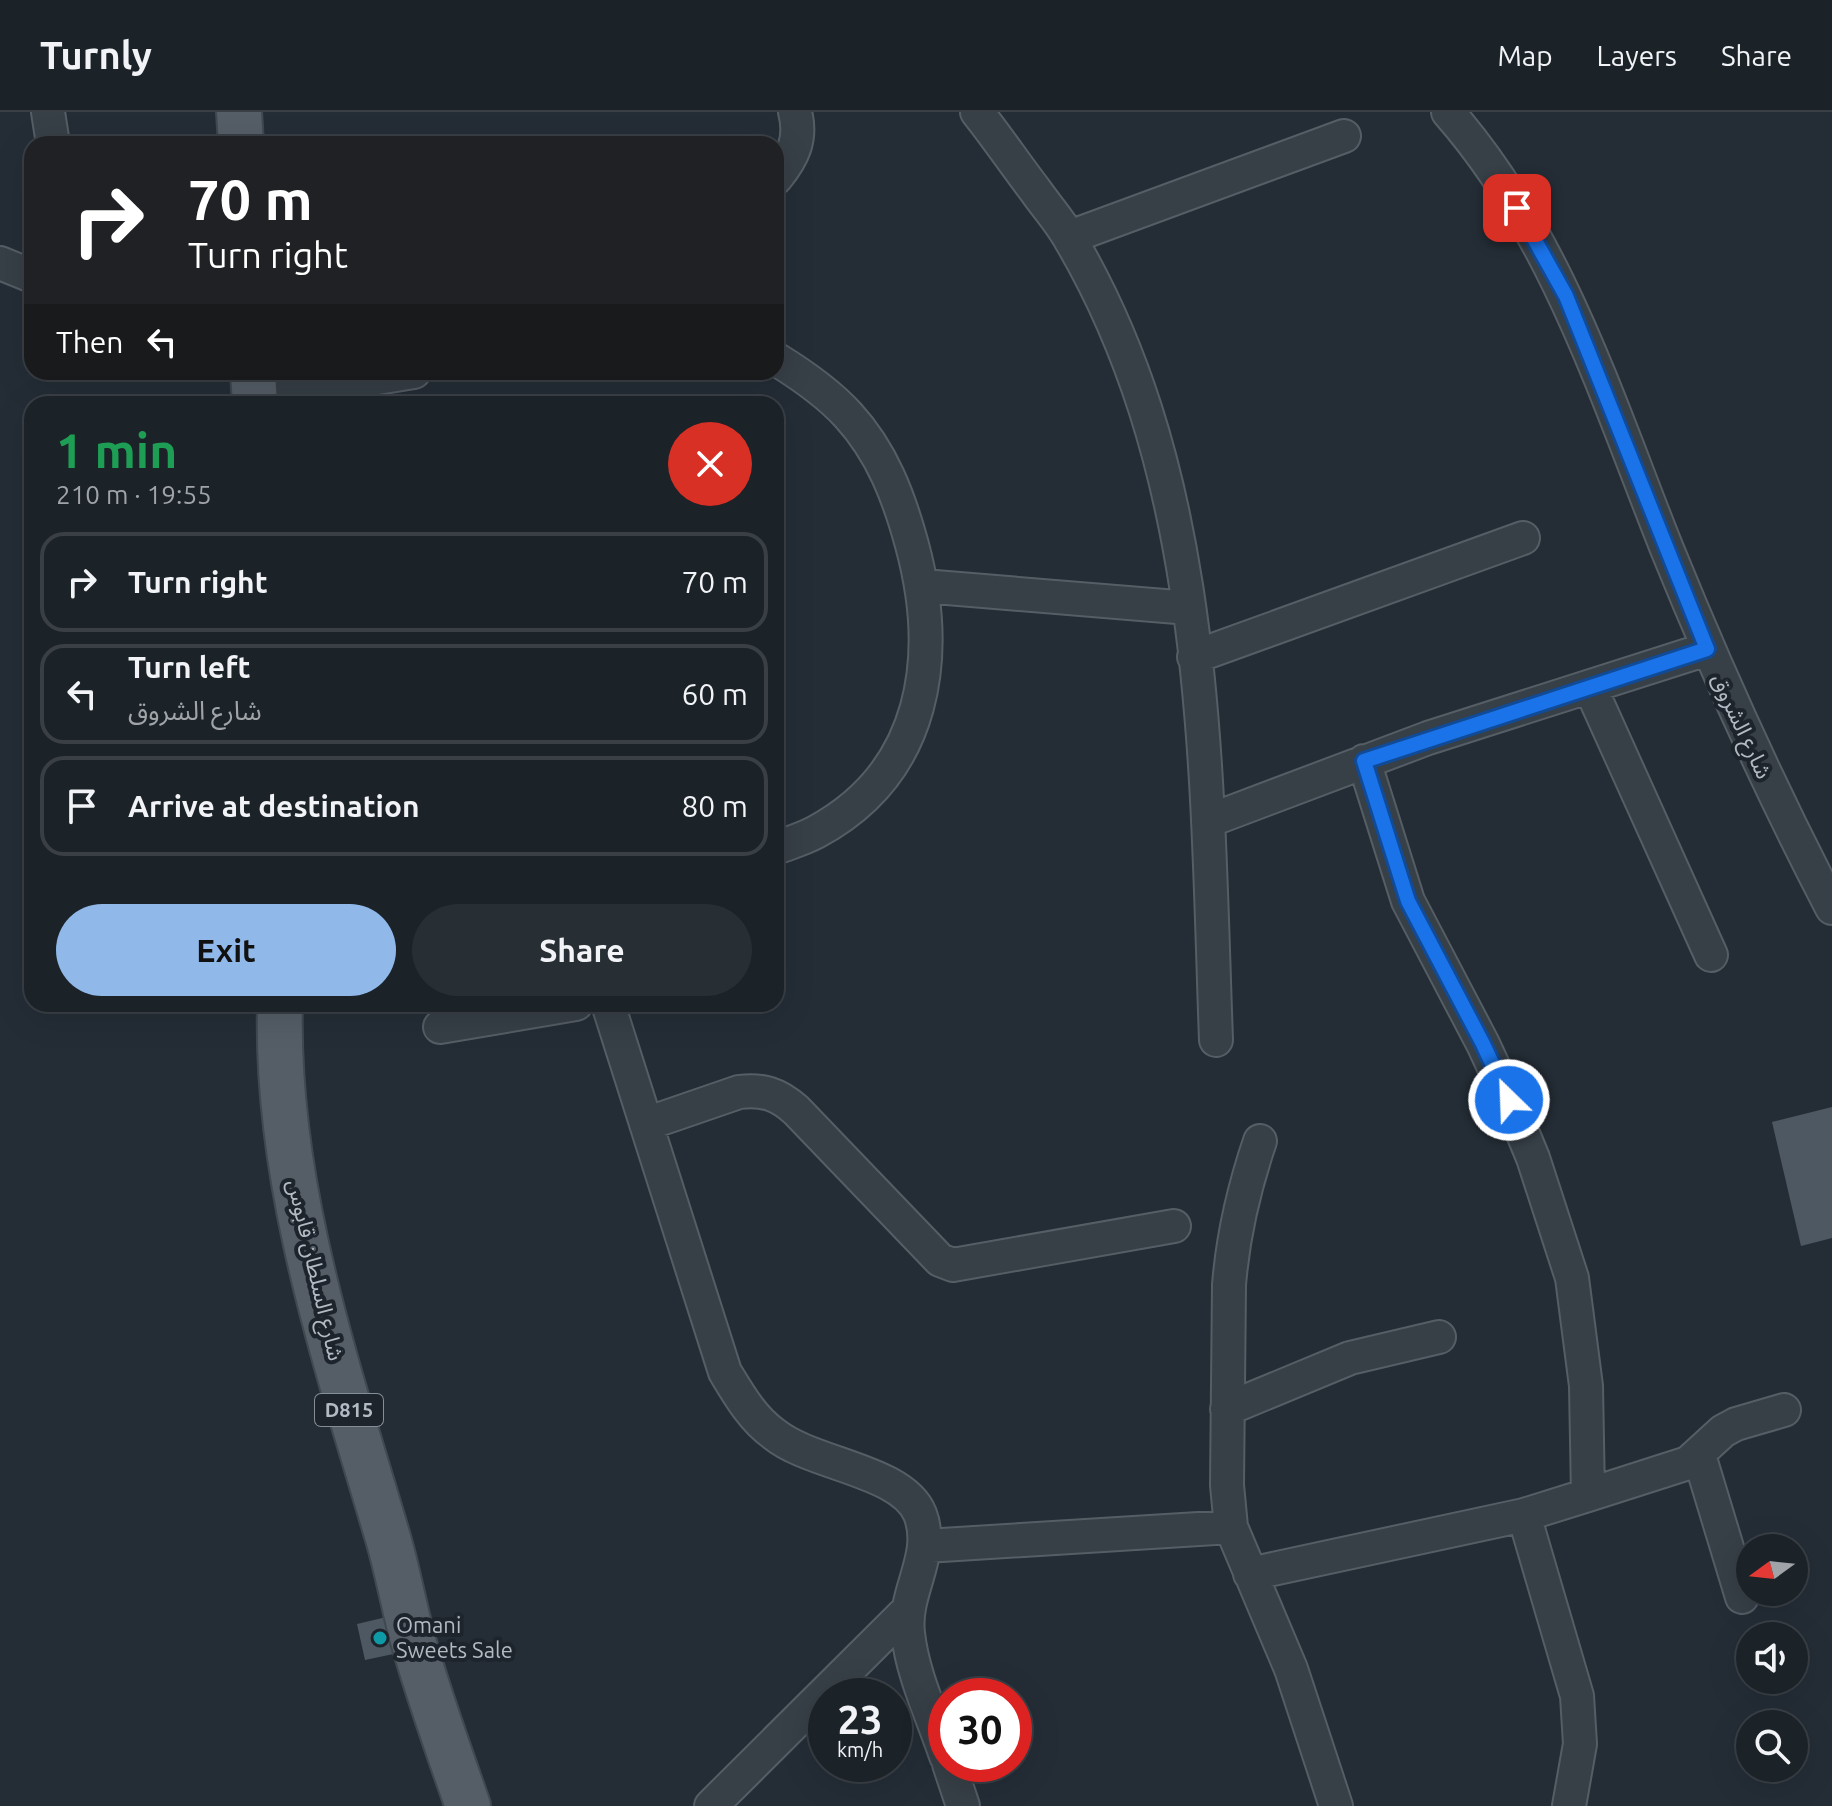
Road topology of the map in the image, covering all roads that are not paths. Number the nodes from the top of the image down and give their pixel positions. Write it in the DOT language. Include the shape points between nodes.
graph roads {
  1 [pos="48,112"];
  2 [pos="239,112"];
  3 [pos="795,112"];
  4 [pos="977,112"];
  5 [pos="1448,112"];
  6 [pos="52,136"];
  7 [pos="240,136"];
  8 [pos="1344,136"];
  9 [pos="784,167"];
  10 [pos="1070,237"];
  11 [pos="0,263"];
  12 [pos="24,273"];
  13 [pos="784,365"];
  14 [pos="347,380"];
  15 [pos="254,391"];
  16 [pos="1523,538"];
  17 [pos="923,586"];
  18 [pos="1189,608"];
  19 [pos="1707,649"];
  20 [pos="1194,657"];
  21 [pos="1590,687"];
  22 [pos="1364,761"];
  23 [pos="1208,821"];
  24 [pos="784,845"];
  25 [pos="1832,908"];
  26 [pos="1711,955"];
  27 [pos="280,1012"];
  28 [pos="529,1012"];
  29 [pos="611,1012"];
  30 [pos="440,1027"];
  31 [pos="1216,1040"];
  32 [pos="646,1124"];
  33 [pos="1260,1141"];
  34 [pos="1174,1226"];
  35 [pos="1439,1337"];
  36 [pos="1227,1409"];
  37 [pos="1784,1410"];
  38 [pos="1699,1455"];
  39 [pos="1588,1495"];
  40 [pos="1524,1515"];
  41 [pos="1231,1527"];
  42 [pos="926,1546"];
  43 [pos="1250,1574"];
  44 [pos="1736,1577"];
  45 [pos="908,1610"];
  46 [pos="928,1701"];
  47 [pos="955,1782"];
  48 [pos="468,1806"];
  49 [pos="711,1806"];
  50 [pos="963,1806"];
  51 [pos="1336,1806"];
  52 [pos="1569,1806"];
  1 -- 6 [label="street"];
  2 -- 7 [label="main road"];
  3 -- 9 [label="street" via="798,140"];
  4 -- 10 [label="street"];
  5 -- 19 [label="street, شارع الشروق" via="1517,208 1566,296"];
  8 -- 10 [label="street"];
  10 -- 18 [label="street" via="1114,325 1149,416 1173,511"];
  11 -- 12 [label="street"];
  13 -- 17 [label="street" via="848,415 876,452 897,494"];
  14 -- 15 [label="street"];
  16 -- 20 [label="street"];
  17 -- 18 [label="street"];
  17 -- 24 [label="street" via="928,633 925,681 911,727 887,769 855,805 816,832"];
  18 -- 20 [label="street"];
  19 -- 21 [label="street"];
  19 -- 25 [label="street, شارع الشروق"];
  20 -- 23 [label="street"];
  21 -- 22 [label="street"];
  21 -- 26 [label="street"];
  22 -- 23 [label="street"];
  22 -- 39 [label="street" via="1408,901 1509,1100 1572,1278 1586,1386"];
  23 -- 31 [label="street"];
  27 -- 48 [label="main road, شارع السلطان قابوس / D815" via="279,1060 297,1194 324,1318 412,1634"];
  28 -- 30 [label="street"];
  29 -- 32 [label="street"];
  32 -- 34 [label="street" via="739,1092 770,1093 796,1110 940,1260 953,1265"];
  32 -- 42 [label="street" via="720,1360 746,1406 773,1434 807,1455 899,1487 920,1513"];
  33 -- 36 [label="street" via="1232,1248"];
  35 -- 36 [label="street" via="1350,1358"];
  36 -- 41 [label="street"];
  37 -- 38 [label="street" via="1736,1424"];
  38 -- 39 [label="street" via="1676,1468"];
  38 -- 44 [label="street"];
  39 -- 40 [label="street"];
  40 -- 43 [label="street"];
  40 -- 52 [label="street" via="1577,1696 1580,1744"];
  41 -- 42 [label="street"];
  41 -- 43 [label="street"];
  42 -- 45 [label="street"];
  43 -- 51 [label="street" via="1305,1705"];
  45 -- 46 [label="street" via="907,1632"];
  45 -- 49 [label="street"];
  47 -- 50 [label="street"];
}
